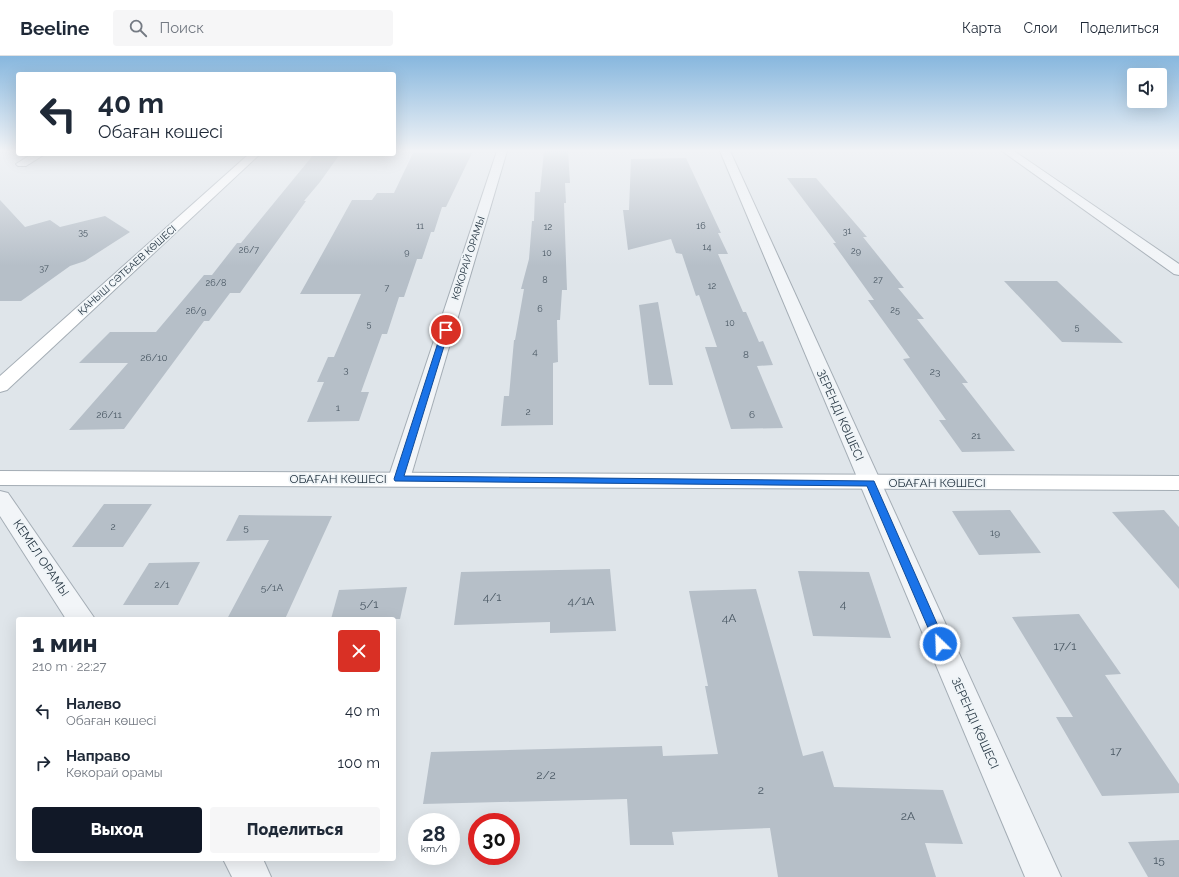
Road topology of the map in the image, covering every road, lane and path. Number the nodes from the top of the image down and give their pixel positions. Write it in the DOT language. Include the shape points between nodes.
graph roads {
  1 [pos="215,189"];
  2 [pos="490,189"];
  3 [pos="742,189"];
  4 [pos="1062,189"];
  5 [pos="1179,271"];
  6 [pos="0,386"];
  7 [pos="0,478"];
  8 [pos="399,479"];
  9 [pos="870,483"];
  10 [pos="1179,483"];
  11 [pos="0,498"];
  12 [pos="80,617"];
  13 [pos="242,861"];
  14 [pos="253,877"];
  15 [pos="1042,877"];
  1 -- 6 [label="street, ҚАНЫШ СӘТБАЕВ КӨШЕСІ"];
  2 -- 8 [label="street, КӨКОРАЙ ОРАМЫ"];
  3 -- 9 [label="street, ЗЕРЕНДІ КӨШЕСІ"];
  4 -- 5 [label="street"];
  7 -- 8 [label="street, ОБАҒАН КӨШЕСІ"];
  8 -- 9 [label="street, ОБАҒАН КӨШЕСІ"];
  9 -- 10 [label="street, ОБАҒАН КӨШЕСІ"];
  9 -- 15 [label="street, ЗЕРЕНДІ КӨШЕСІ"];
  11 -- 12 [label="street, КЕМЕЛ ОРАМЫ"];
  13 -- 14 [label="street"];
}
